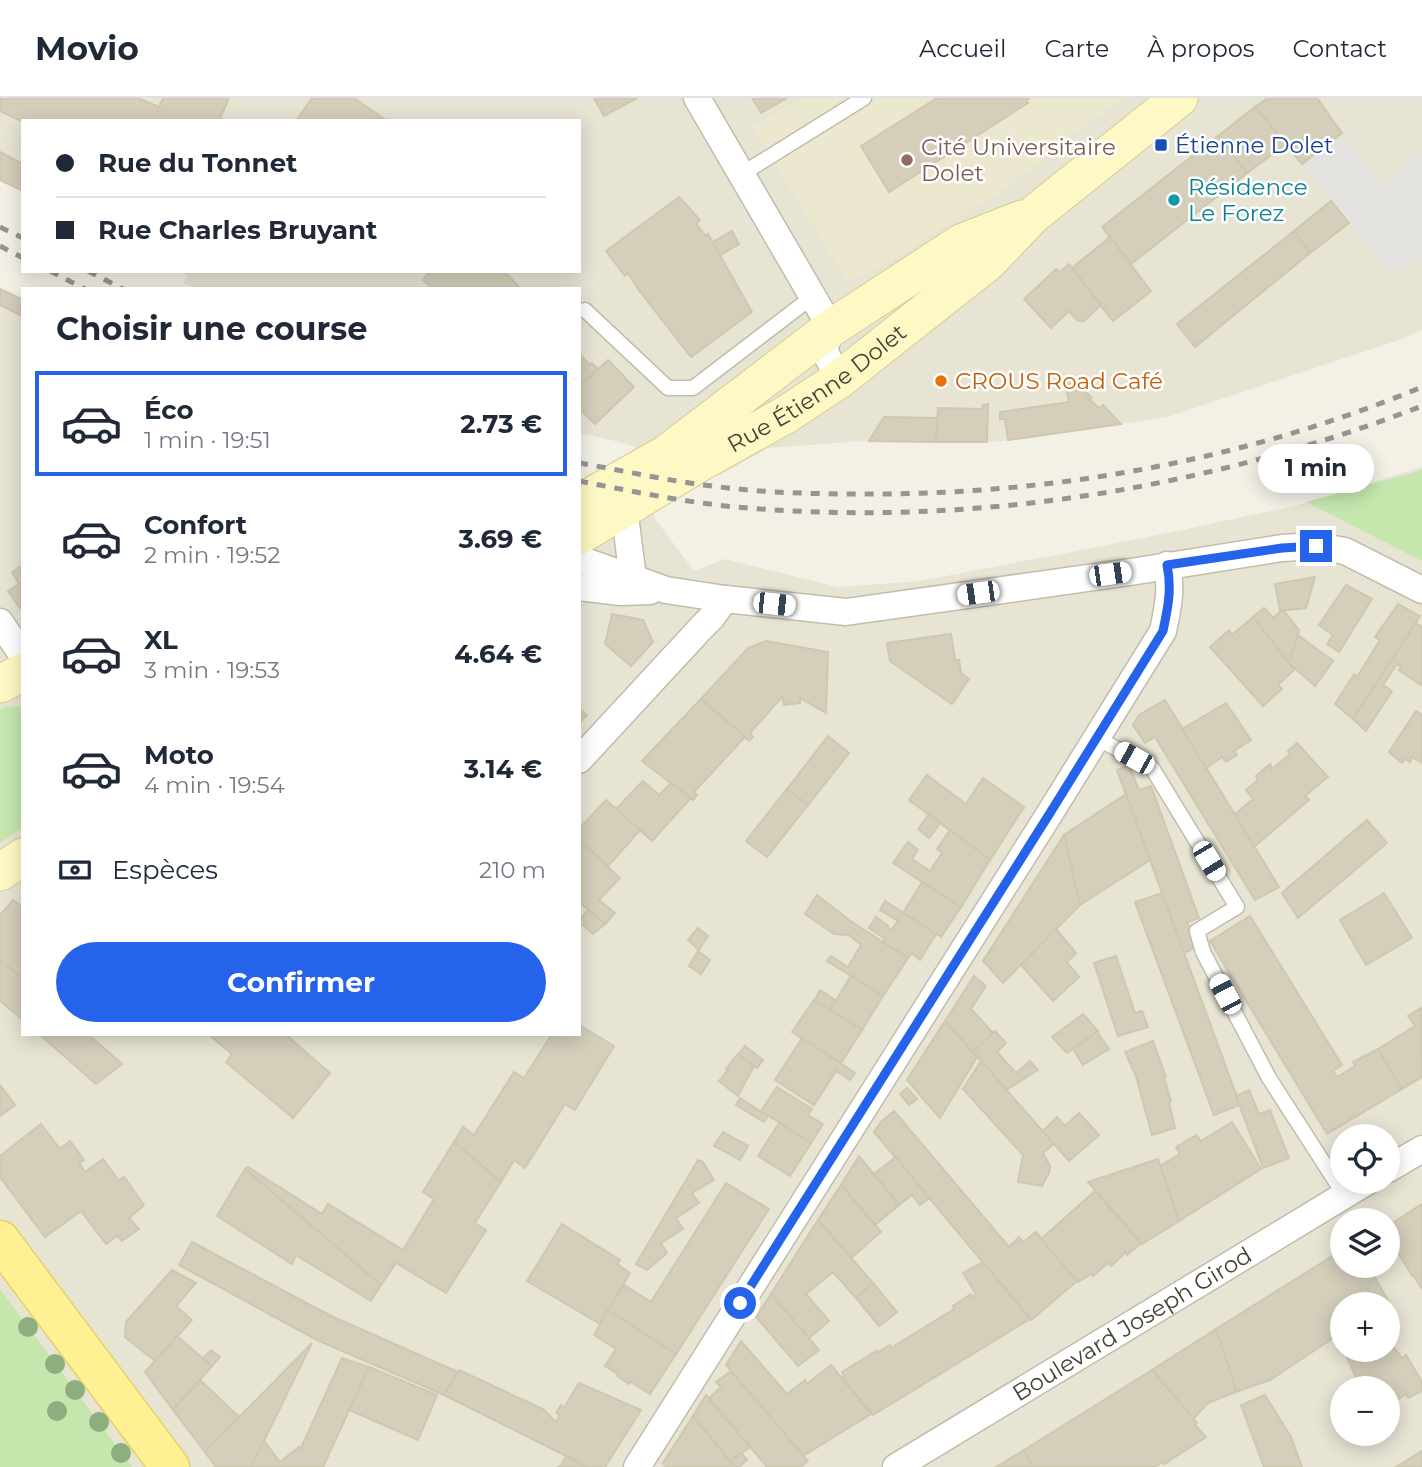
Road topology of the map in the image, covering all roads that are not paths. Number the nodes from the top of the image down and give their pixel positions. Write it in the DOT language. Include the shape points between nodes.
graph roads {
  1 [pos="697,98"];
  2 [pos="864,98"];
  3 [pos="1179,98"];
  4 [pos="742,174"];
  5 [pos="1033,215"];
  6 [pos="812,296"];
  7 [pos="585,310"];
  8 [pos="831,328"];
  9 [pos="868,355"];
  10 [pos="840,379"];
  11 [pos="581,502"];
  12 [pos="624,508"];
  13 [pos="581,535"];
  14 [pos="581,560"];
  15 [pos="1167,565"];
  16 [pos="633,578"];
  17 [pos="581,587"];
  18 [pos="666,590"];
  19 [pos="1422,590"];
  20 [pos="725,599"];
  21 [pos="0,622"];
  22 [pos="21,653"];
  23 [pos="21,673"];
  24 [pos="0,684"];
  25 [pos="1097,738"];
  26 [pos="581,758"];
  27 [pos="21,858"];
  28 [pos="0,872"];
  29 [pos="1422,1149"];
  30 [pos="1400,1163"];
  31 [pos="1348,1194"];
  32 [pos="1345,1196"];
  33 [pos="0,1240"];
  34 [pos="170,1467"];
  35 [pos="637,1467"];
  36 [pos="896,1467"];
  1 -- 4 [label="street"];
  2 -- 4 [label="lane"];
  3 -- 5 [label="main road, Rue Étienne Dolet"];
  4 -- 6 [label="street"];
  5 -- 8 [label="main road, Rue Étienne Dolet" via="961,243"];
  5 -- 9 [label="main road, Rue Étienne Dolet" via="988,262"];
  6 -- 7 [label="lane" via="693,388 668,388"];
  6 -- 8 [label="street"];
  8 -- 9 [label="street" via="851,332"];
  8 -- 10 [label="street" via="824,351"];
  8 -- 11 [label="main road, Rue Étienne Dolet" via="666,454"];
  9 -- 10 [label="main road, Rue Étienne Dolet"];
  10 -- 12 [label="main road, Rue Étienne Dolet"];
  12 -- 13 [label="main road, Rue Étienne Dolet"];
  12 -- 16 [label="street"];
  14 -- 16 [label="street"];
  15 -- 19 [label="street" via="1316,546 1345,551"];
  15 -- 20 [label="street" via="846,612"];
  15 -- 25 [label="street" via="1171,581 1163,631"];
  16 -- 18 [label="street"];
  17 -- 18 [label="street"];
  18 -- 20 [label="street"];
  20 -- 26 [label="street"];
  21 -- 22 [label="street"];
  23 -- 24 [label="main road"];
  25 -- 32 [label="lane" via="1152,768 1237,907 1198,931 1203,952 1269,1077"];
  25 -- 35 [label="street"];
  27 -- 28 [label="main road"];
  29 -- 30 [label="street"];
  31 -- 32 [label="street, Boulevard Joseph Girod"];
  32 -- 36 [label="street, Boulevard Joseph Girod"];
  33 -- 34 [label="main road"];
}
